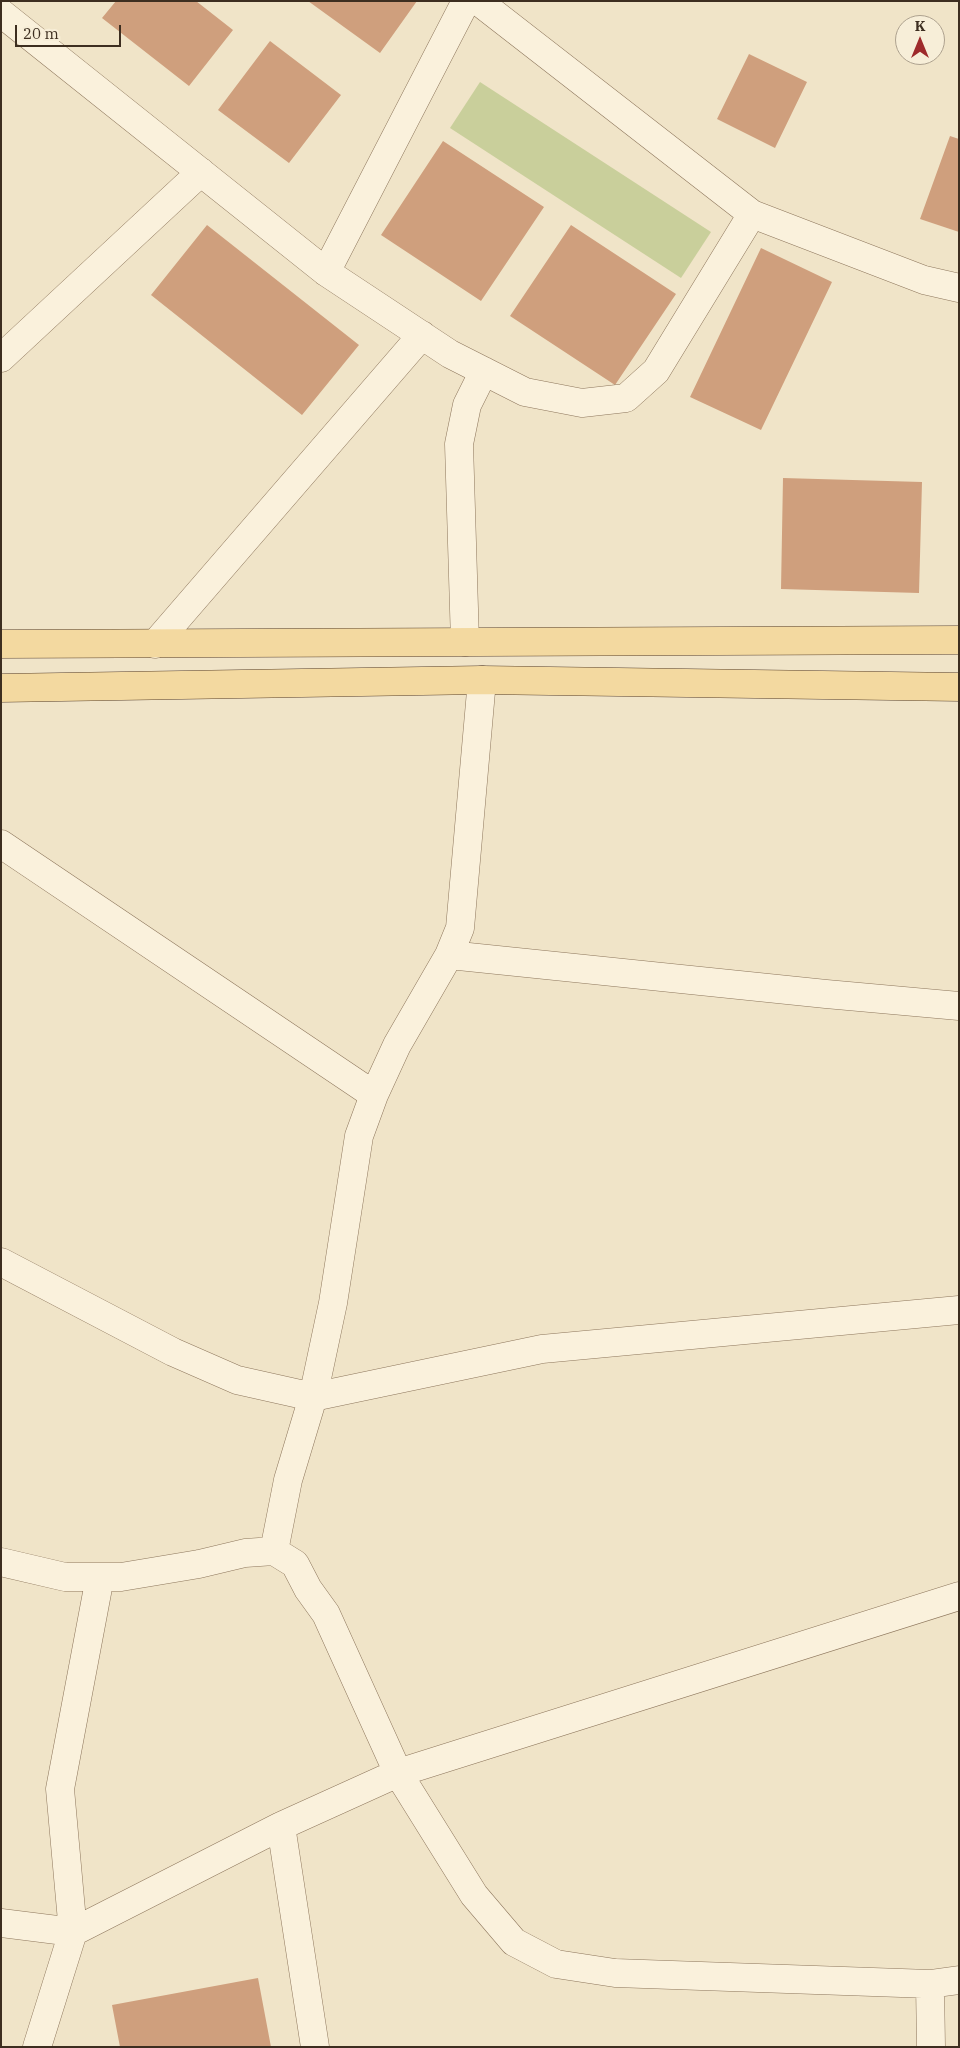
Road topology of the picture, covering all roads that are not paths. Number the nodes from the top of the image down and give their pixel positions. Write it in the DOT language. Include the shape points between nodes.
graph roads {
  1 [pos="466,1"];
  2 [pos="478,1"];
  3 [pos="1,13"];
  4 [pos="201,172"];
  5 [pos="752,214"];
  6 [pos="326,272"];
  7 [pos="959,288"];
  8 [pos="422,335"];
  9 [pos="4,351"];
  10 [pos="484,371"];
  11 [pos="959,640"];
  12 [pos="465,642"];
  13 [pos="1,644"];
  14 [pos="155,644"];
  15 [pos="482,680"];
  16 [pos="959,687"];
  17 [pos="1,688"];
  18 [pos="1,844"];
  19 [pos="449,955"];
  20 [pos="959,1006"];
  21 [pos="374,1095"];
  22 [pos="1,1262"];
  23 [pos="959,1310"];
  24 [pos="312,1397"];
  25 [pos="274,1552"];
  26 [pos="1,1562"];
  27 [pos="100,1577"];
  28 [pos="959,1596"];
  29 [pos="398,1773"];
  30 [pos="281,1826"];
  31 [pos="1,1923"];
  32 [pos="73,1932"];
  33 [pos="959,1980"];
  34 [pos="930,1984"];
  35 [pos="37,2047"];
  36 [pos="315,2047"];
  37 [pos="931,2047"];
  1 -- 6 [label="street"];
  2 -- 5 [label="street"];
  3 -- 4 [label="street"];
  4 -- 6 [label="street"];
  4 -- 9 [label="street"];
  5 -- 7 [label="street" via="924,280"];
  5 -- 10 [label="street" via="656,371 626,398 582,403 525,392"];
  6 -- 8 [label="street"];
  8 -- 10 [label="street"];
  8 -- 14 [label="street"];
  10 -- 12 [label="street" via="467,405 460,444"];
  11 -- 12 [label="main road"];
  12 -- 14 [label="main road"];
  13 -- 14 [label="main road"];
  15 -- 16 [label="main road"];
  15 -- 17 [label="main road"];
  15 -- 19 [label="street" via="460,928"];
  18 -- 21 [label="street"];
  19 -- 20 [label="street"];
  19 -- 21 [label="street" via="397,1045"];
  21 -- 24 [label="street" via="359,1136 333,1303"];
  22 -- 24 [label="street" via="173,1352 236,1380"];
  23 -- 24 [label="street" via="542,1349"];
  24 -- 25 [label="street" via="288,1480"];
  25 -- 27 [label="street" via="245,1553 121,1577"];
  25 -- 29 [label="street" via="295,1564 326,1614"];
  26 -- 27 [label="street" via="65,1577"];
  27 -- 32 [label="street" via="60,1789"];
  28 -- 29 [label="street"];
  29 -- 30 [label="street"];
  29 -- 34 [label="street" via="474,1895 514,1942 556,1964 615,1973"];
  30 -- 32 [label="street"];
  30 -- 36 [label="street"];
  31 -- 32 [label="street"];
  32 -- 35 [label="street"];
  33 -- 34 [label="street"];
  34 -- 37 [label="street"];
}
